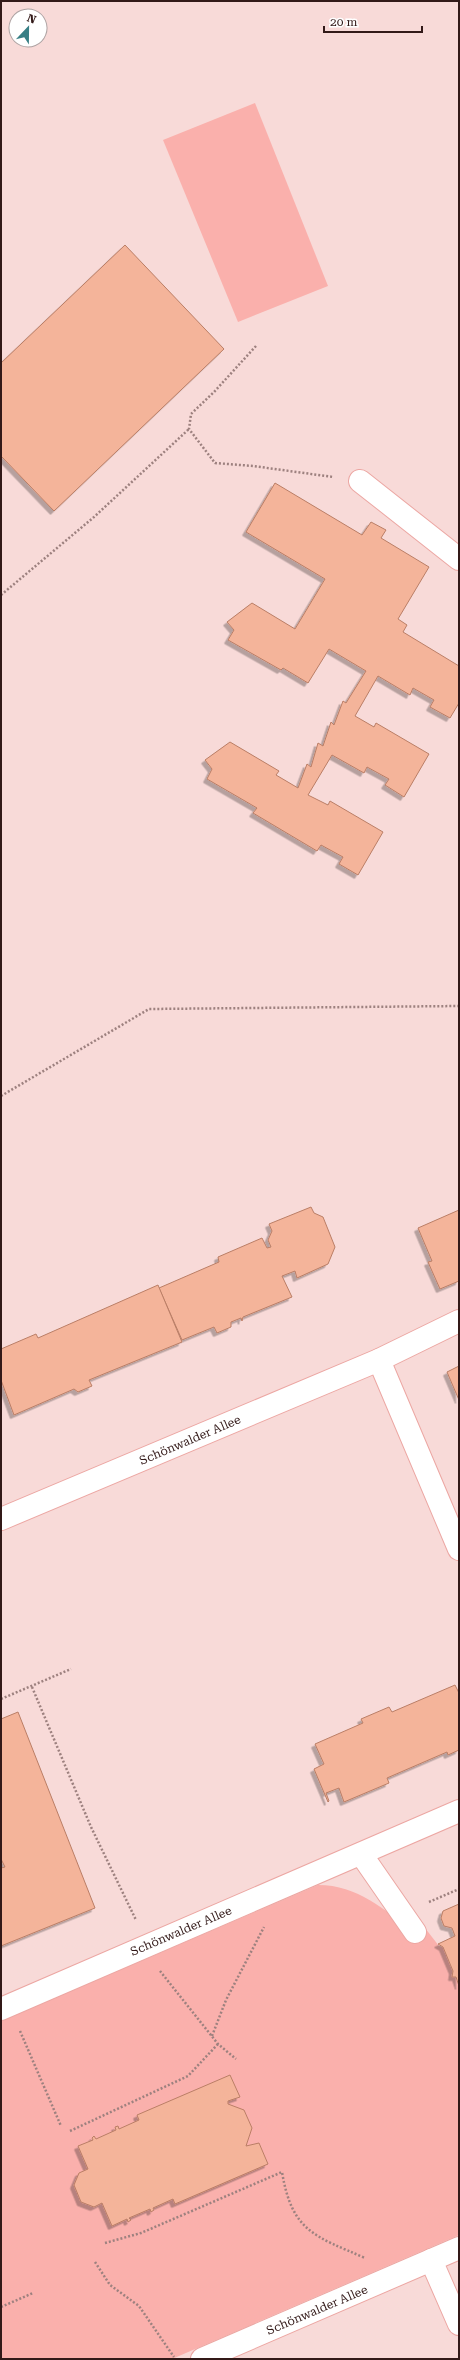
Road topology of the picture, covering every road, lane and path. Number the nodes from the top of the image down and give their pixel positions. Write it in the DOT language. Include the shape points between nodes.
graph roads {
  1 [pos="256,346"];
  2 [pos="189,429"];
  3 [pos="360,482"];
  4 [pos="459,559"];
  5 [pos="1,595"];
  6 [pos="459,1006"];
  7 [pos="1,1096"];
  8 [pos="459,1321"];
  9 [pos="379,1360"];
  10 [pos="1,1519"];
  11 [pos="459,1550"];
  12 [pos="71,1669"];
  13 [pos="32,1687"];
  14 [pos="1,1699"];
  15 [pos="459,1811"];
  16 [pos="361,1854"];
  17 [pos="275,1891"];
  18 [pos="415,1932"];
  19 [pos="148,1945"];
  20 [pos="5,2007"];
  21 [pos="212,2036"];
  22 [pos="218,2044"];
  23 [pos="236,2059"];
  24 [pos="61,2126"];
  25 [pos="70,2131"];
  26 [pos="105,2243"];
  27 [pos="459,2248"];
  28 [pos="431,2260"];
  29 [pos="95,2262"];
  30 [pos="376,2284"];
  31 [pos="33,2293"];
  32 [pos="1,2307"];
  33 [pos="459,2324"];
  34 [pos="176,2359"];
  35 [pos="202,2359"];
  1 -- 2 [label="path" via="191,414"];
  2 -- 3 [label="path" via="215,463"];
  2 -- 5 [label="path" via="94,517"];
  3 -- 4 [label="street"];
  6 -- 7 [label="path" via="149,1009"];
  8 -- 9 [label="street, Schönwalder Allee"];
  9 -- 10 [label="street, Schönwalder Allee"];
  9 -- 11 [label="street"];
  12 -- 13 [label="path"];
  13 -- 14 [label="path"];
  13 -- 19 [label="path" via="91,1828"];
  15 -- 16 [label="street, Schönwalder Allee"];
  16 -- 17 [label="street, Schönwalder Allee"];
  16 -- 18 [label="street"];
  17 -- 19 [label="street, Schönwalder Allee"];
  17 -- 21 [label="path" via="279,1901 246,1958"];
  19 -- 20 [label="street, Schönwalder Allee"];
  19 -- 21 [label="path" via="149,1957"];
  20 -- 24 [label="path"];
  21 -- 22 [label="path"];
  22 -- 23 [label="path"];
  22 -- 25 [label="path" via="188,2076"];
  26 -- 30 [label="path" via="141,2233 282,2172 286,2197 304,2227 332,2245 365,2258"];
  27 -- 28 [label="street, Schönwalder Allee"];
  28 -- 30 [label="street, Schönwalder Allee"];
  28 -- 33 [label="street"];
  29 -- 34 [label="path" via="110,2285 139,2306"];
  30 -- 35 [label="street, Schönwalder Allee"];
  31 -- 32 [label="path"];
}
